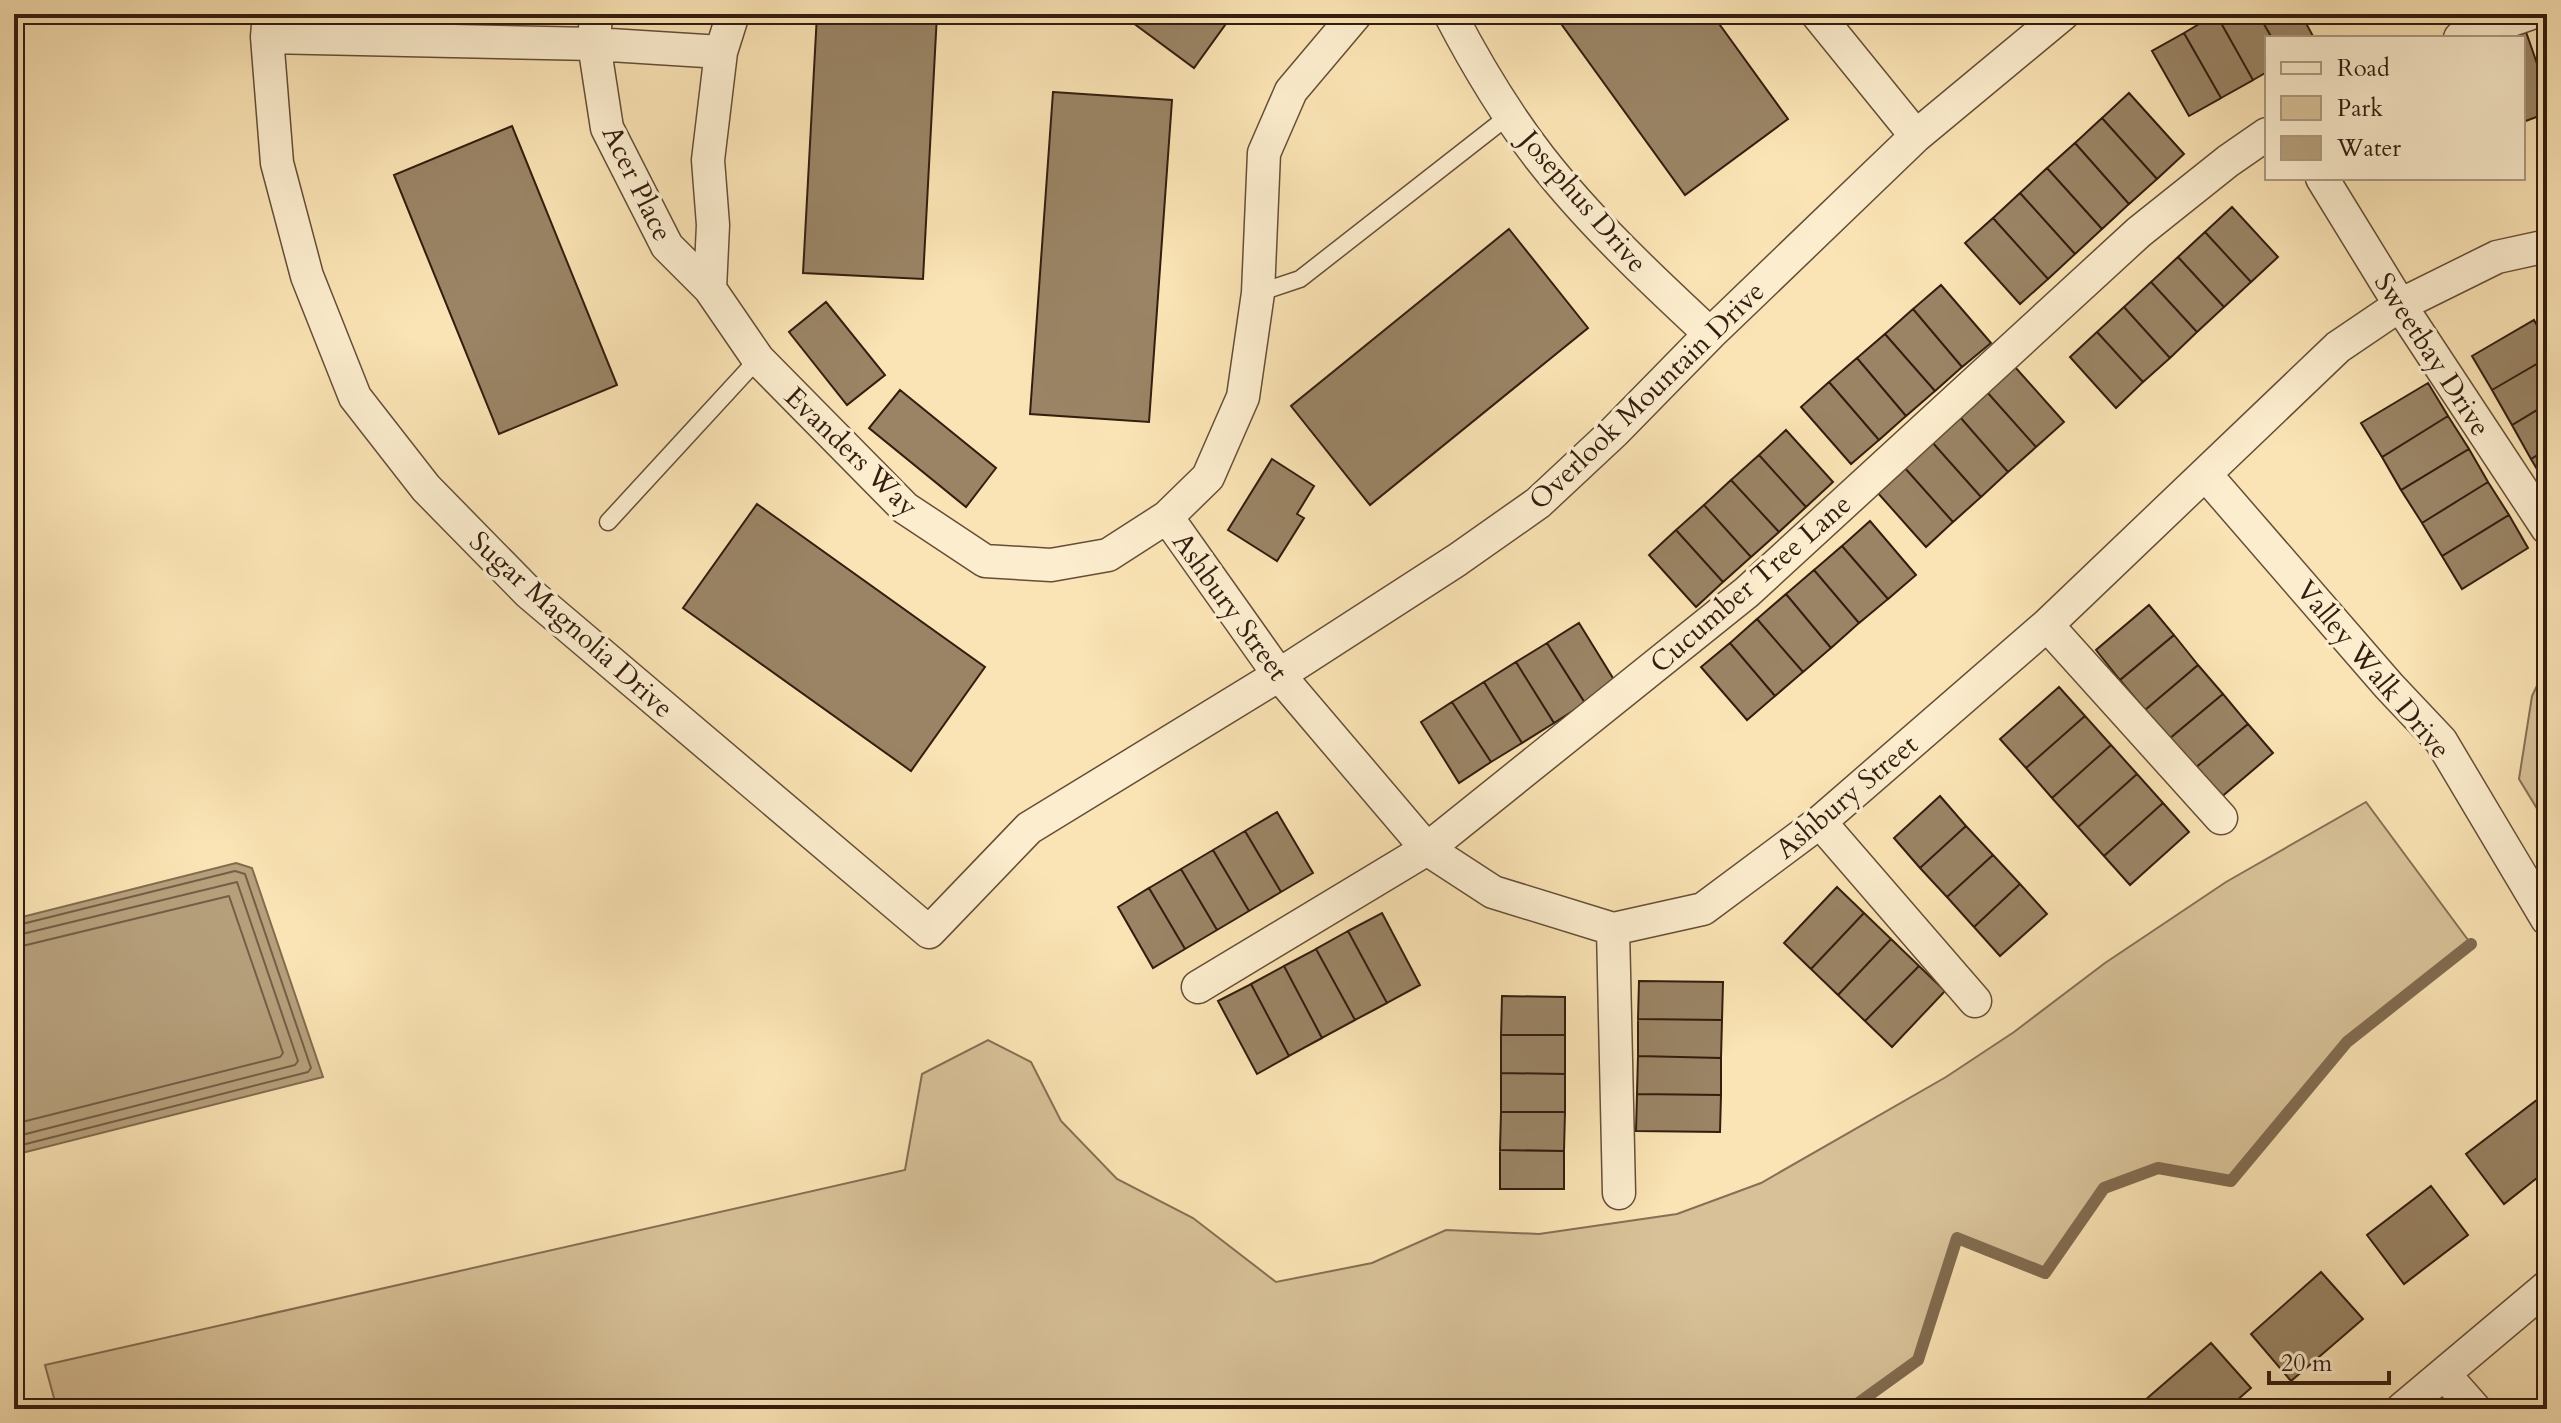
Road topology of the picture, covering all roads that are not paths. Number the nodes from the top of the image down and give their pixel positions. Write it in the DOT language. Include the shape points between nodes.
graph roads {
  1 [pos="733,14"];
  2 [pos="1356,14"];
  3 [pos="1450,14"];
  4 [pos="1817,14"];
  5 [pos="2063,14"];
  6 [pos="2529,14"];
  7 [pos="268,26"];
  8 [pos="595,29"];
  9 [pos="2466,36"];
  10 [pos="721,52"];
  11 [pos="1511,114"];
  12 [pos="2265,135"];
  13 [pos="1916,136"];
  14 [pos="2323,180"];
  15 [pos="2547,246"];
  16 [pos="710,289"];
  17 [pos="1258,293"];
  18 [pos="2400,305"];
  19 [pos="1710,334"];
  20 [pos="758,359"];
  21 [pos="2206,475"];
  22 [pos="1167,517"];
  23 [pos="608,522"];
  24 [pos="2547,528"];
  25 [pos="2047,625"];
  26 [pos="1279,675"];
  27 [pos="2221,818"];
  28 [pos="1820,822"];
  29 [pos="1427,849"];
  30 [pos="2547,919"];
  31 [pos="1613,929"];
  32 [pos="929,932"];
  33 [pos="1198,987"];
  34 [pos="1975,1001"];
  35 [pos="1619,1193"];
  36 [pos="2547,1287"];
  37 [pos="2445,1375"];
  38 [pos="2402,1409"];
  39 [pos="2475,1409"];
  1 -- 10 [label="street"];
  2 -- 17 [label="street, Evanders Way" via="1291,91 1264,153"];
  3 -- 11 [label="street, Josephus Drive" via="1474,62"];
  4 -- 13 [label="street"];
  5 -- 13 [label="street, Overlook Mountain Drive"];
  6 -- 9 [label="street"];
  7 -- 8 [label="street"];
  7 -- 32 [label="street, Sugar Magnolia Drive" via="277,163 307,276 355,397 426,488 529,593"];
  8 -- 10 [label="street"];
  8 -- 16 [label="street, Acer Place" via="607,128 667,246"];
  10 -- 16 [label="street" via="708,160"];
  11 -- 17 [label="lane" via="1300,279"];
  11 -- 19 [label="street, Josephus Drive" via="1540,158 1620,247"];
  12 -- 29 [label="street, Cucumber Tree Lane" via="2139,232 1747,592"];
  13 -- 19 [label="street, Overlook Mountain Drive"];
  14 -- 18 [label="street, Sweetbay Drive"];
  15 -- 18 [label="street, Ashbury Street" via="2497,257"];
  16 -- 20 [label="street, Evanders Way"];
  17 -- 22 [label="street, Evanders Way" via="1243,397 1208,477"];
  18 -- 21 [label="street, Ashbury Street" via="2338,347"];
  18 -- 24 [label="street, Sweetbay Drive"];
  19 -- 26 [label="street, Overlook Mountain Drive" via="1538,503"];
  20 -- 22 [label="street, Evanders Way" via="905,508 985,561 1051,565 1108,555"];
  20 -- 23 [label="lane"];
  21 -- 25 [label="street, Ashbury Street"];
  21 -- 30 [label="street, Valley Walk Drive" via="2441,741"];
  22 -- 26 [label="street, Ashbury Street"];
  25 -- 27 [label="street"];
  25 -- 28 [label="street, Ashbury Street"];
  26 -- 29 [label="street, Ashbury Street"];
  26 -- 32 [label="street, Overlook Mountain Drive" via="1029,828"];
  28 -- 31 [label="street, Ashbury Street" via="1703,909"];
  28 -- 34 [label="street"];
  29 -- 31 [label="street, Ashbury Street" via="1493,892"];
  29 -- 33 [label="street, Cucumber Tree Lane"];
  31 -- 35 [label="street"];
  36 -- 37 [label="street"];
  37 -- 38 [label="street"];
  37 -- 39 [label="street"];
}
